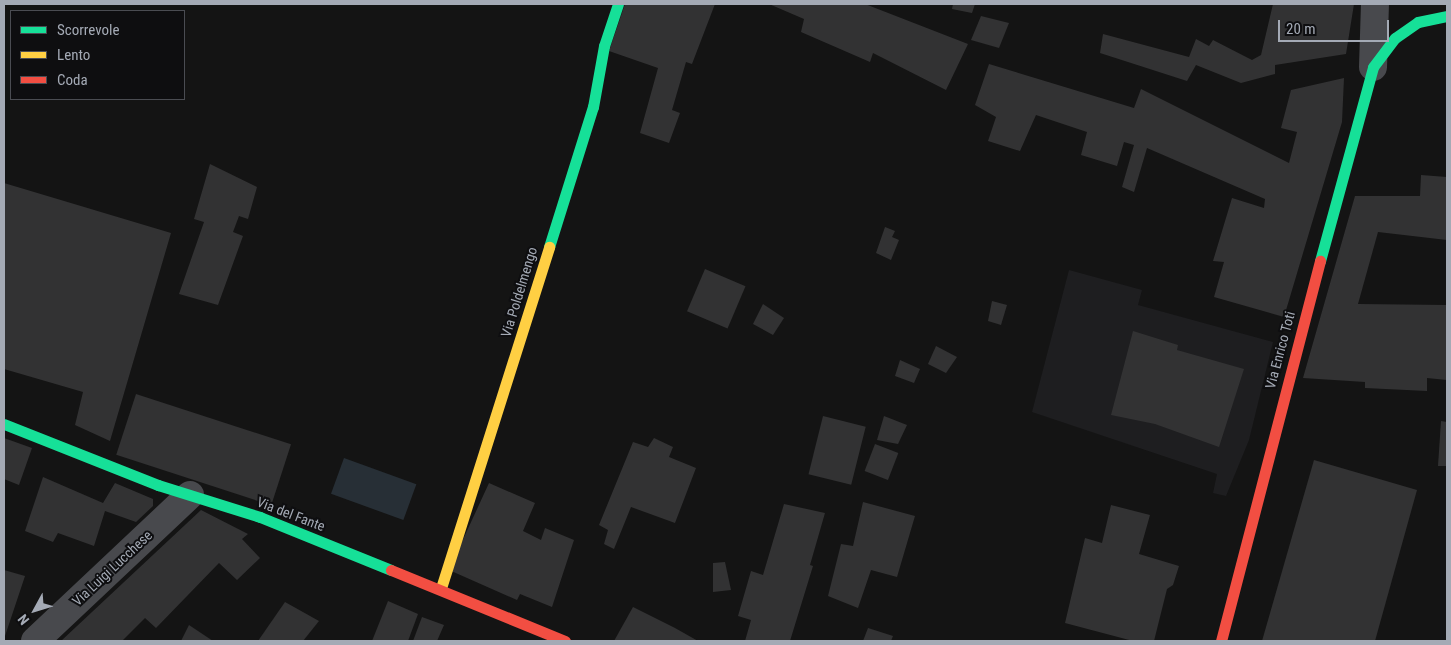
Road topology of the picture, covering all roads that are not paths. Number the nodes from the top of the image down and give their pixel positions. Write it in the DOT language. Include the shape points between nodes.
graph roads {
  1 [pos="618,4"];
  2 [pos="1375,4"];
  3 [pos="1447,16"];
  4 [pos="1373,66"];
  5 [pos="4,424"];
  6 [pos="190,495"];
  7 [pos="441,588"];
  8 [pos="35,641"];
  9 [pos="565,641"];
  10 [pos="1221,641"];
  1 -- 7 [label="street, Via Poldelmengo" via="604,46 592,107"];
  2 -- 4 [label="street"];
  3 -- 4 [label="street" via="1408,28"];
  4 -- 10 [label="street, Via Enrico Toti"];
  5 -- 6 [label="street, Via del Fante"];
  6 -- 7 [label="street, Via del Fante"];
  6 -- 8 [label="street, Via Luigi Lucchese"];
  7 -- 9 [label="street, Via del Fante"];
}
